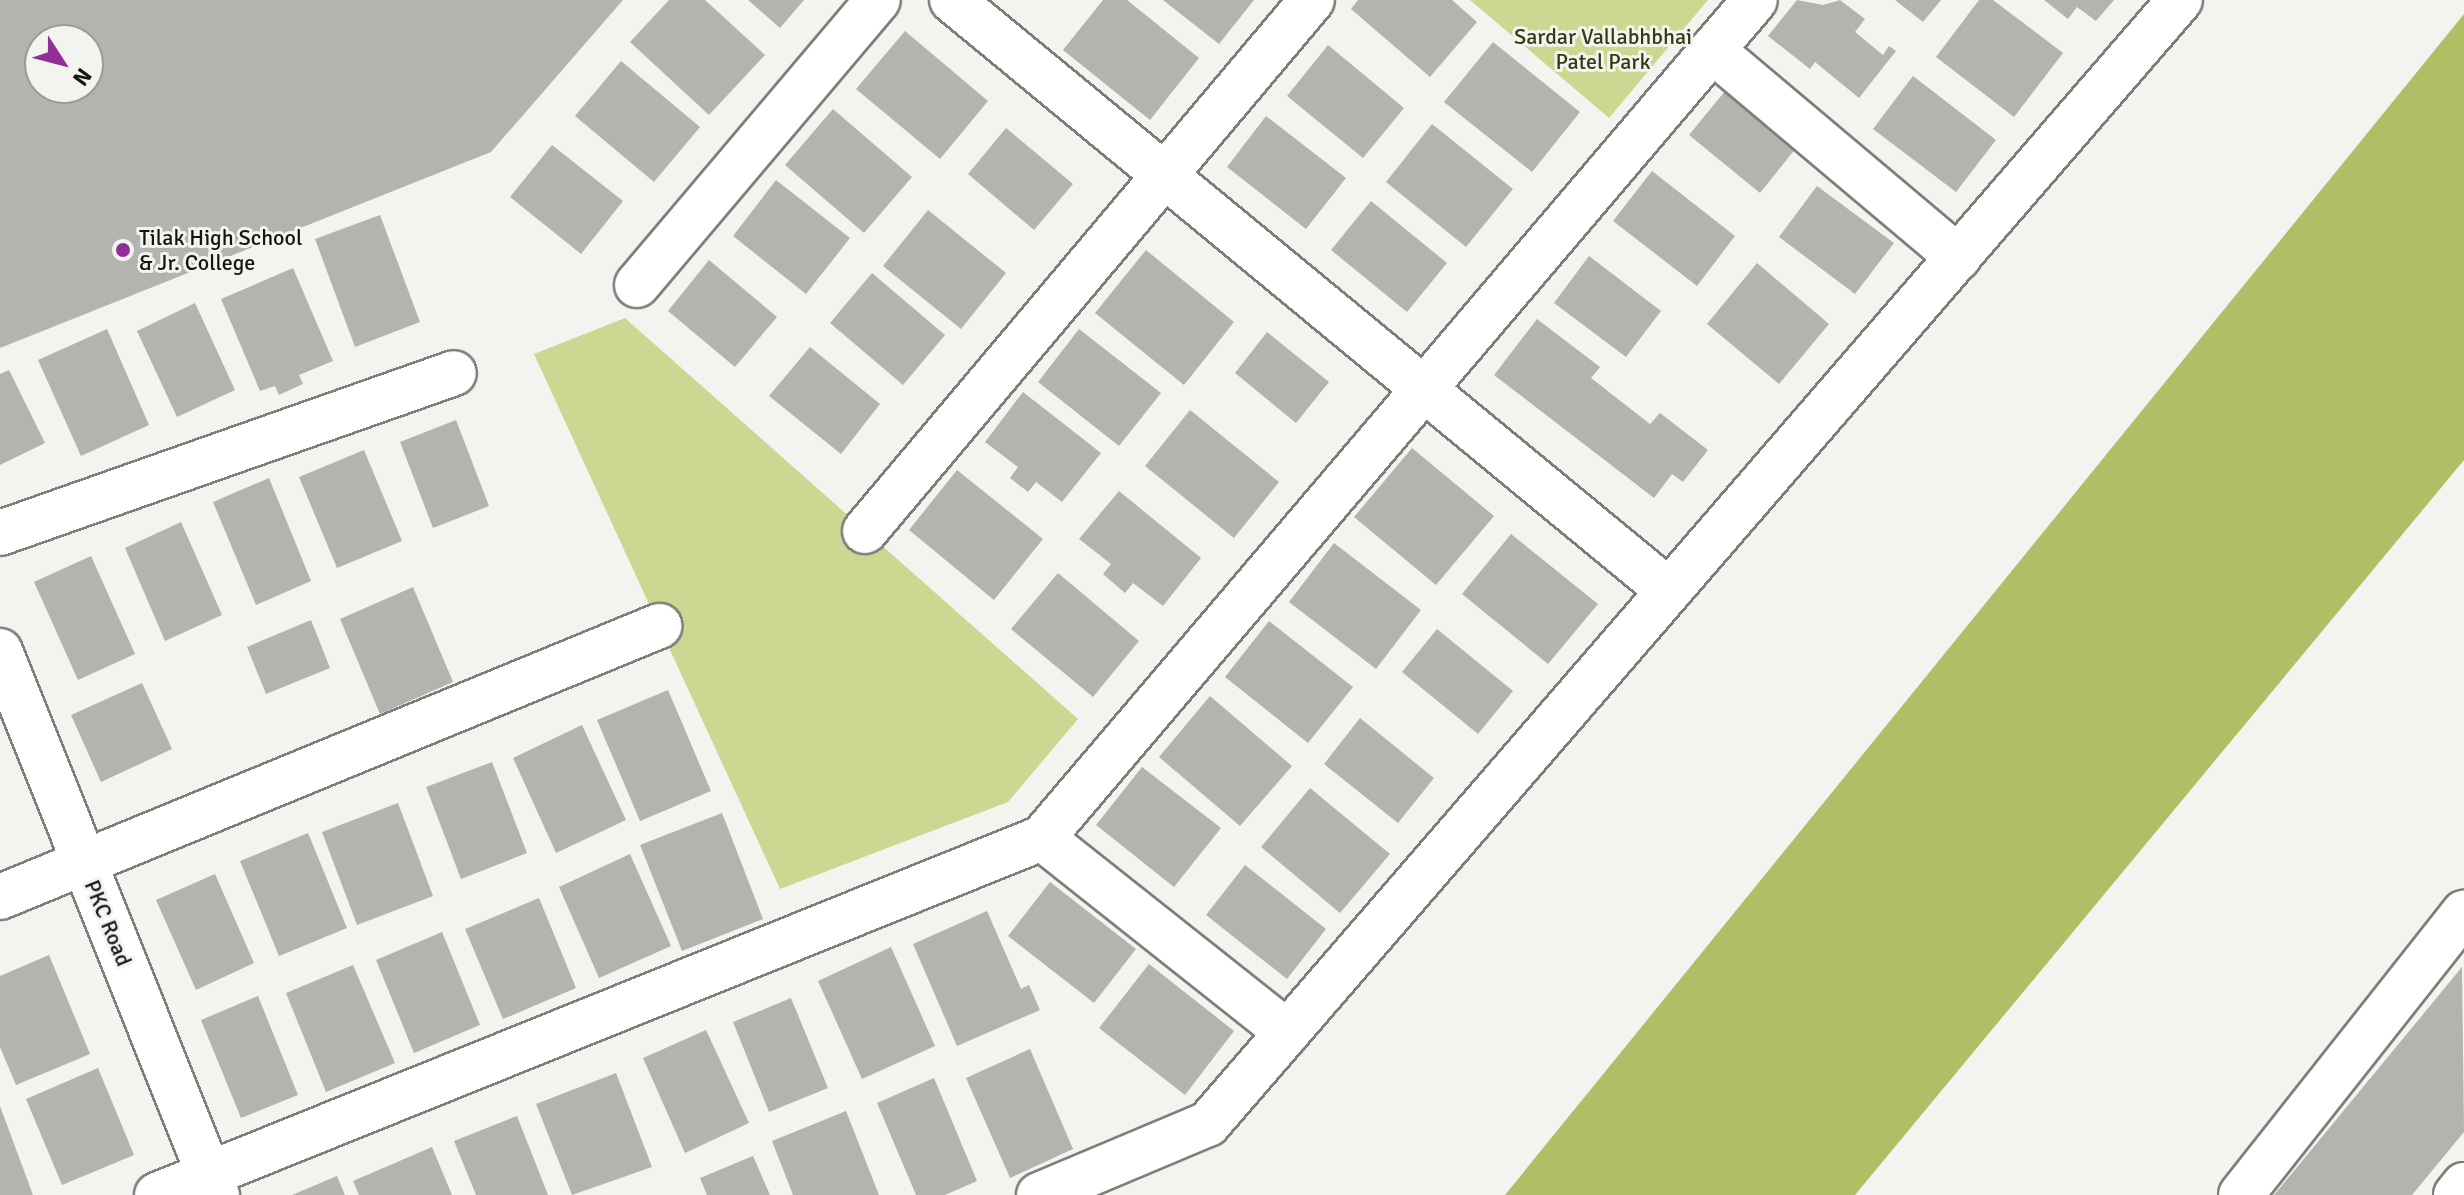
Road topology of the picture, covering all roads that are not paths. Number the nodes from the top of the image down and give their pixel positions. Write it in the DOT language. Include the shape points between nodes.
graph roads {
  1 [pos="878,0"];
  2 [pos="952,0"];
  3 [pos="1312,0"];
  4 [pos="1755,0"];
  5 [pos="2180,0"];
  6 [pos="1712,50"];
  7 [pos="1165,175"];
  8 [pos="1958,257"];
  9 [pos="637,285"];
  10 [pos="454,373"];
  11 [pos="1424,389"];
  12 [pos="865,531"];
  13 [pos="0,533"];
  14 [pos="1669,591"];
  15 [pos="659,626"];
  16 [pos="0,651"];
  17 [pos="1042,838"];
  18 [pos="84,862"];
  19 [pos="0,897"];
  20 [pos="2464,913"];
  21 [pos="1287,1032"];
  22 [pos="213,1185"];
  23 [pos="2464,1185"];
  24 [pos="157,1195"];
  25 [pos="1039,1195"];
  26 [pos="2241,1195"];
  27 [pos="2456,1195"];
  1 -- 9 [label="street"];
  2 -- 7 [label="street"];
  3 -- 7 [label="street"];
  4 -- 6 [label="street"];
  5 -- 8 [label="street"];
  6 -- 8 [label="street"];
  6 -- 11 [label="street"];
  7 -- 11 [label="street"];
  7 -- 12 [label="street"];
  8 -- 14 [label="street"];
  10 -- 13 [label="street"];
  11 -- 14 [label="street"];
  11 -- 17 [label="street"];
  14 -- 21 [label="street"];
  15 -- 18 [label="street"];
  16 -- 18 [label="street, PKC Road"];
  17 -- 21 [label="street"];
  17 -- 22 [label="street"];
  18 -- 19 [label="street"];
  18 -- 22 [label="street, PKC Road"];
  20 -- 26 [label="street"];
  21 -- 25 [label="street" via="1208,1124"];
  22 -- 24 [label="street"];
  23 -- 27 [label="street"];
}
